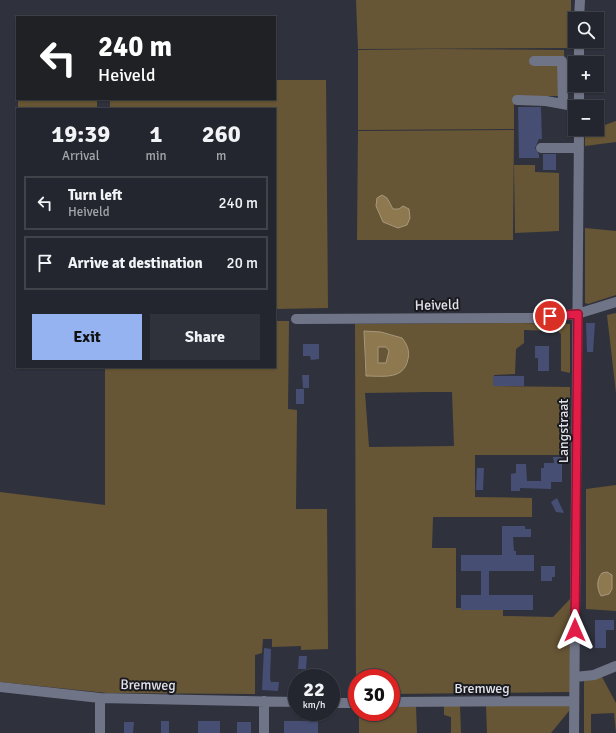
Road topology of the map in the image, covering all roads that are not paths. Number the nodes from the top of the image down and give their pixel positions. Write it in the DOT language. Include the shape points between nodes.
graph roads {
  1 [pos="580,0"];
  2 [pos="579,12"];
  3 [pos="534,61"];
  4 [pos="517,100"];
  5 [pos="563,104"];
  6 [pos="568,105"];
  7 [pos="579,136"];
  8 [pos="540,148"];
  9 [pos="578,148"];
  10 [pos="616,302"];
  11 [pos="578,314"];
  12 [pos="296,319"];
  13 [pos="616,666"];
  14 [pos="575,677"];
  15 [pos="0,687"];
  16 [pos="100,698"];
  17 [pos="264,701"];
  18 [pos="574,701"];
  19 [pos="288,702"];
  20 [pos="400,702"];
  21 [pos="100,733"];
  22 [pos="264,733"];
  23 [pos="574,733"];
  1 -- 2 [label="street"];
  3 -- 5 [label="street" via="562,61"];
  4 -- 5 [label="street"];
  5 -- 6 [label="street"];
  7 -- 9 [label="street, Langstraat"];
  8 -- 9 [label="street"];
  9 -- 11 [label="street, Langstraat"];
  10 -- 11 [label="street, Heiveld"];
  11 -- 12 [label="street, Heiveld" via="537,318"];
  11 -- 14 [label="street, Langstraat"];
  13 -- 14 [label="street" via="598,674"];
  14 -- 18 [label="street, Langstraat"];
  15 -- 16 [label="street, Bremweg"];
  16 -- 17 [label="street, Bremweg"];
  16 -- 21 [label="street"];
  17 -- 19 [label="street, Bremweg"];
  17 -- 22 [label="street"];
  18 -- 20 [label="street, Bremweg"];
  18 -- 23 [label="street, Langstraat"];
}
